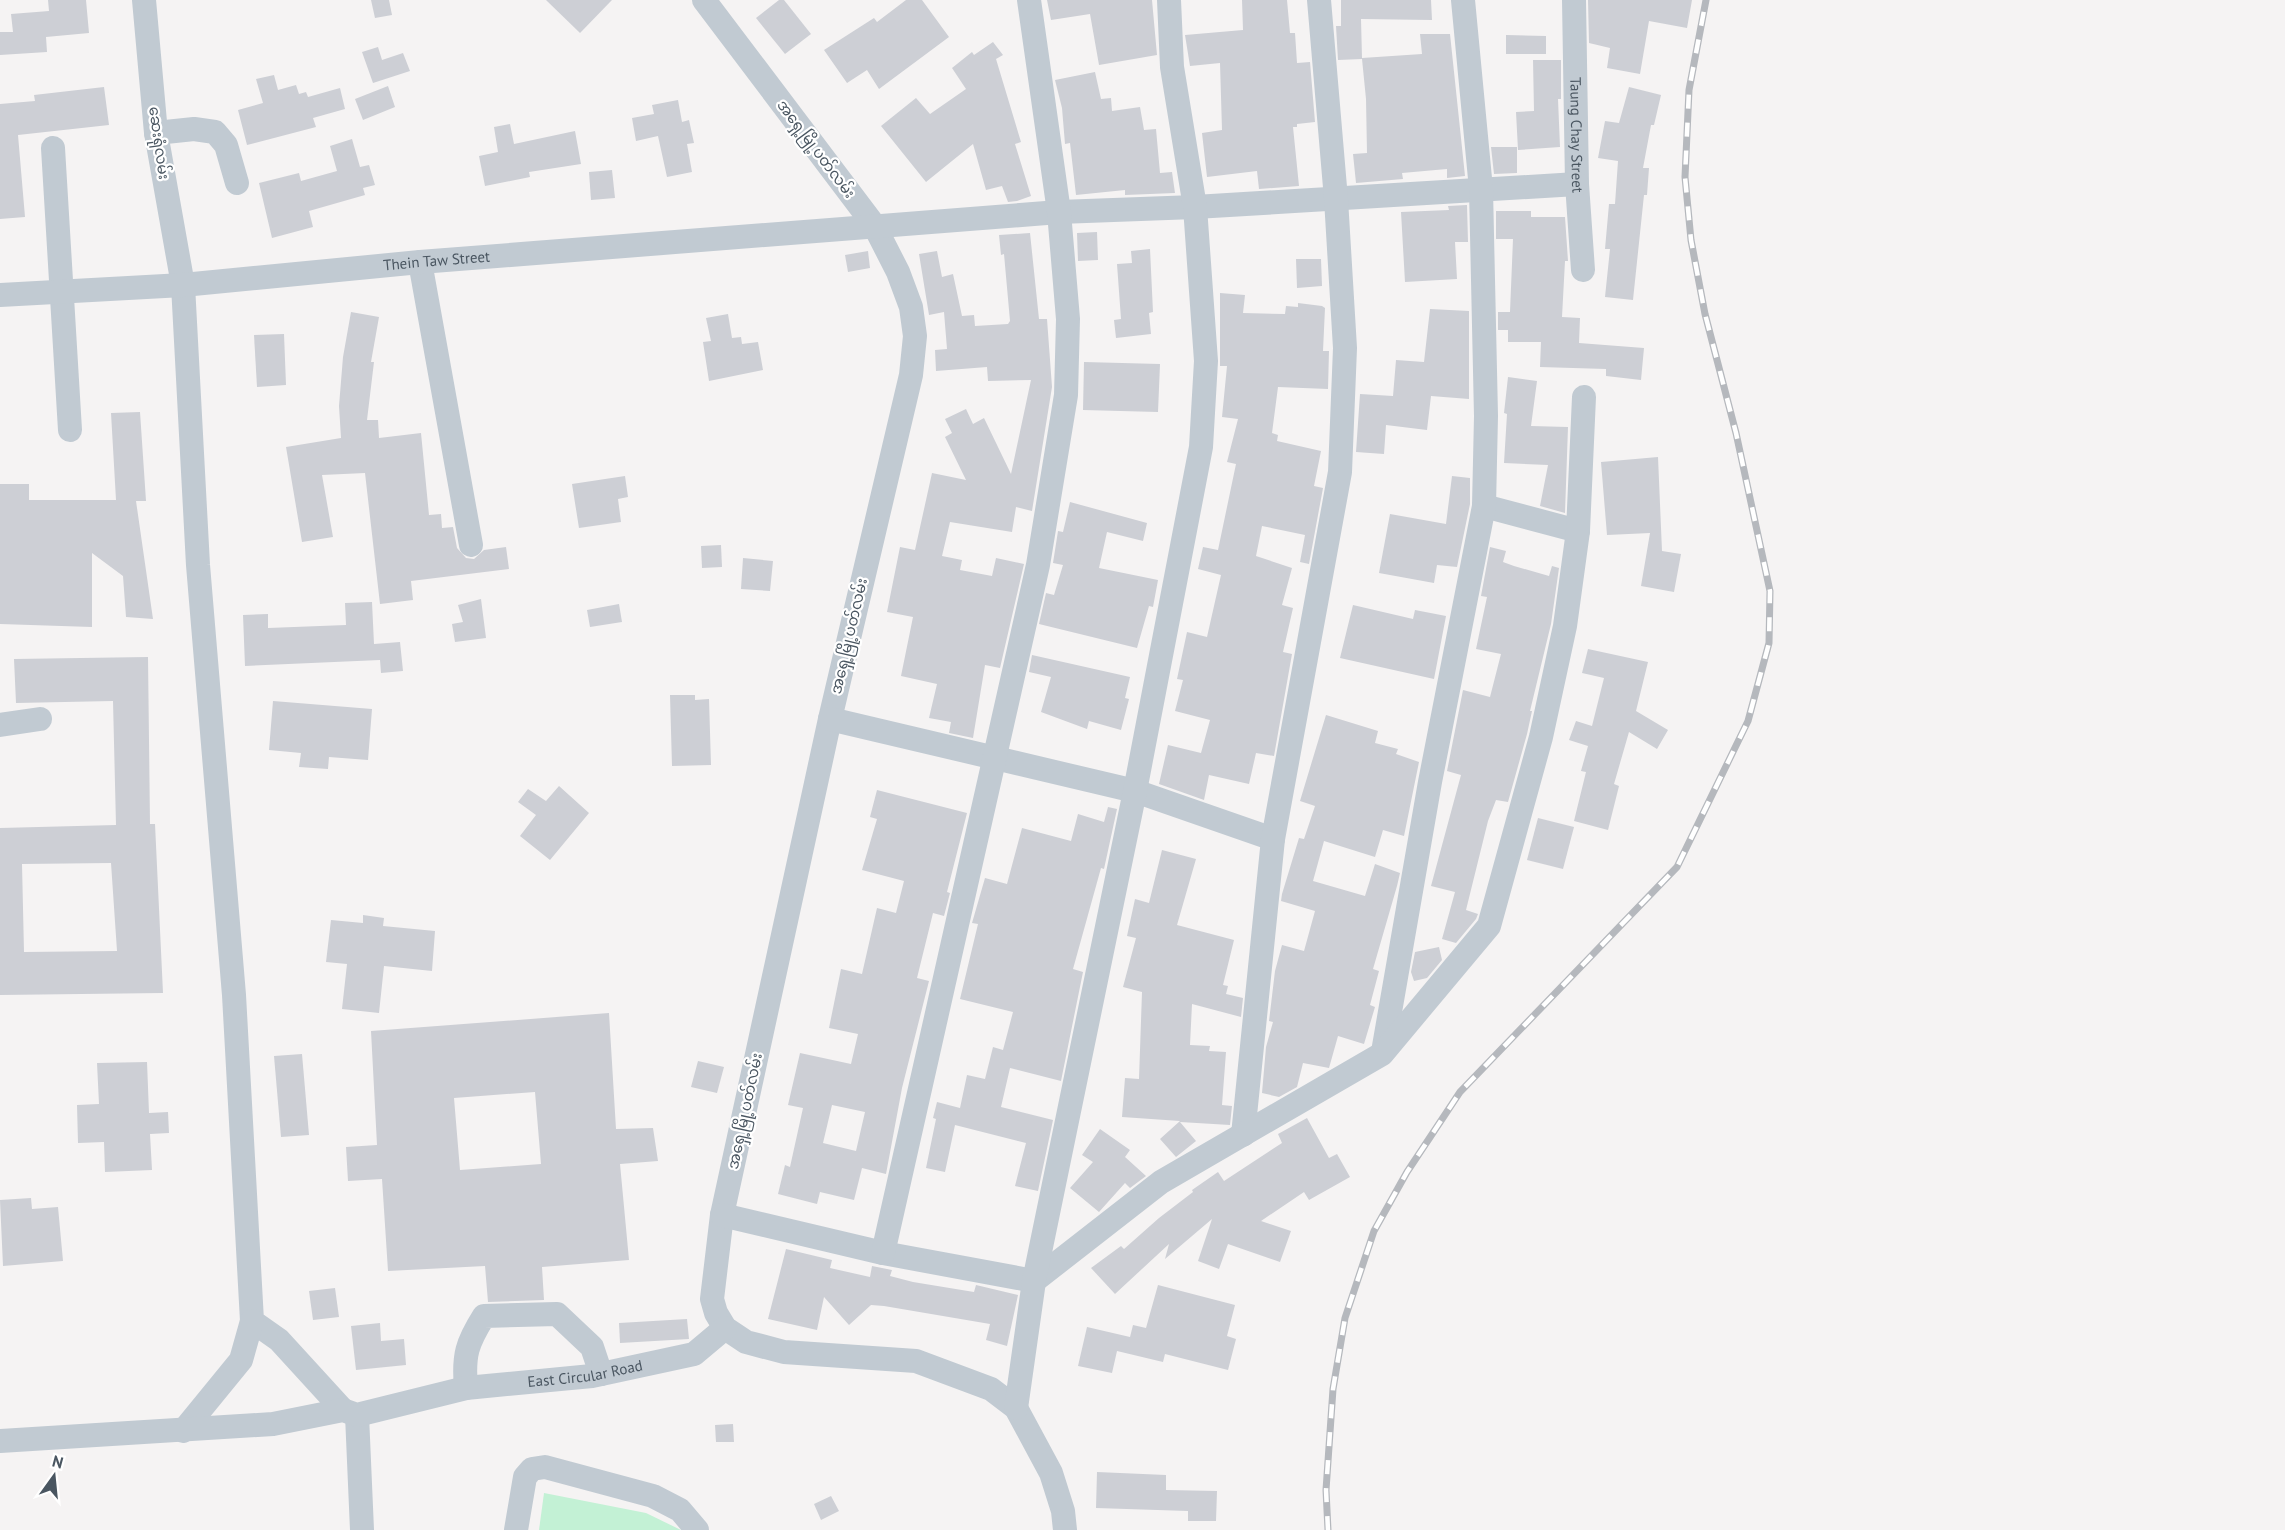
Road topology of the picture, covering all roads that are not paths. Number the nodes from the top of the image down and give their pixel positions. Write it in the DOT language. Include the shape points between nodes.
graph roads {
  1 [pos="144,0"];
  2 [pos="704,0"];
  3 [pos="1029,0"];
  4 [pos="1169,0"];
  5 [pos="1319,0"];
  6 [pos="1463,0"];
  7 [pos="1574,0"];
  8 [pos="156,133"];
  9 [pos="53,148"];
  10 [pos="237,183"];
  11 [pos="1577,184"];
  12 [pos="1481,189"];
  13 [pos="1336,199"];
  14 [pos="1195,207"];
  15 [pos="1059,212"];
  16 [pos="874,225"];
  17 [pos="420,262"];
  18 [pos="1583,270"];
  19 [pos="183,285"];
  20 [pos="61,291"];
  21 [pos="0,295"];
  22 [pos="1584,397"];
  23 [pos="70,430"];
  24 [pos="1484,506"];
  25 [pos="1578,531"];
  26 [pos="471,545"];
  27 [pos="40,719"];
  28 [pos="830,719"];
  29 [pos="0,725"];
  30 [pos="994,758"];
  31 [pos="1135,791"];
  32 [pos="1273,839"];
  33 [pos="1382,1054"];
  34 [pos="1243,1135"];
  35 [pos="722,1215"];
  36 [pos="883,1253"];
  37 [pos="1034,1281"];
  38 [pos="252,1321"];
  39 [pos="725,1328"];
  40 [pos="601,1374"];
  41 [pos="466,1388"];
  42 [pos="1016,1408"];
  43 [pos="350,1413"];
  44 [pos="183,1431"];
  45 [pos="0,1441"];
  46 [pos="362,1530"];
  47 [pos="516,1530"];
  48 [pos="697,1530"];
  49 [pos="1065,1530"];
  1 -- 8 [label="street, ဆေးရုံလမ်း"];
  2 -- 16 [label="street, အရှေ့မြို့ပတ်လမ်း"];
  3 -- 15 [label="street"];
  4 -- 14 [label="street" via="1172,67"];
  5 -- 13 [label="street"];
  6 -- 12 [label="street"];
  7 -- 11 [label="street, Taung Chay Street"];
  8 -- 10 [label="street" via="194,129 215,132 226,145"];
  8 -- 19 [label="street, ဆေးရုံလမ်း"];
  9 -- 20 [label="street"];
  11 -- 12 [label="street, Thein Taw Street"];
  11 -- 18 [label="street, Taung Chay Street"];
  12 -- 13 [label="street, Thein Taw Street"];
  12 -- 24 [label="street"];
  13 -- 14 [label="street, Thein Taw Street"];
  13 -- 32 [label="street" via="1345,348 1340,472"];
  14 -- 15 [label="street, Thein Taw Street"];
  14 -- 31 [label="street" via="1206,361 1201,447"];
  15 -- 16 [label="street, Thein Taw Street"];
  15 -- 30 [label="street" via="1068,319 1066,395 1038,565"];
  16 -- 17 [label="street, Thein Taw Street"];
  16 -- 28 [label="street, အရှေ့မြို့ပတ်လမ်း" via="898,272 911,308 915,336 911,375"];
  17 -- 19 [label="street, Thein Taw Street"];
  17 -- 26 [label="street"];
  19 -- 20 [label="street, Thein Taw Street"];
  19 -- 38 [label="street, ဆေးရုံလမ်း" via="198,565 234,995"];
  20 -- 21 [label="street, Thein Taw Street"];
  20 -- 23 [label="street"];
  22 -- 25 [label="street"];
  24 -- 25 [label="street"];
  24 -- 33 [label="street"];
  25 -- 33 [label="street" via="1565,626 1541,737 1489,926"];
  27 -- 29 [label="street"];
  28 -- 30 [label="street"];
  28 -- 35 [label="street, အရှေ့မြို့ပတ်လမ်း"];
  30 -- 31 [label="street"];
  30 -- 36 [label="street"];
  31 -- 32 [label="street"];
  31 -- 37 [label="street"];
  32 -- 34 [label="street"];
  33 -- 34 [label="street"];
  34 -- 37 [label="street" via="1161,1182"];
  35 -- 36 [label="street"];
  35 -- 39 [label="street, အရှေ့မြို့ပတ်လမ်း" via="712,1299"];
  36 -- 37 [label="street"];
  37 -- 42 [label="street"];
  38 -- 43 [label="street" via="279,1340"];
  38 -- 44 [label="street, ဆေးရုံလမ်း" via="241,1360"];
  39 -- 40 [label="street, East Circular Road" via="694,1354"];
  39 -- 42 [label="street" via="746,1342 784,1352 916,1361 991,1389"];
  40 -- 41 [label="street, East Circular Road"];
  40 -- 41 [label="street" via="592,1347 557,1314 484,1316 463,1361"];
  41 -- 43 [label="street, East Circular Road"];
  42 -- 49 [label="street" via="1051,1473"];
  43 -- 44 [label="street, East Circular Road"];
  43 -- 46 [label="street"];
  44 -- 45 [label="street, East Circular Road"];
  47 -- 48 [label="street" via="525,1477 532,1469 545,1467 653,1497 680,1510"];
}
